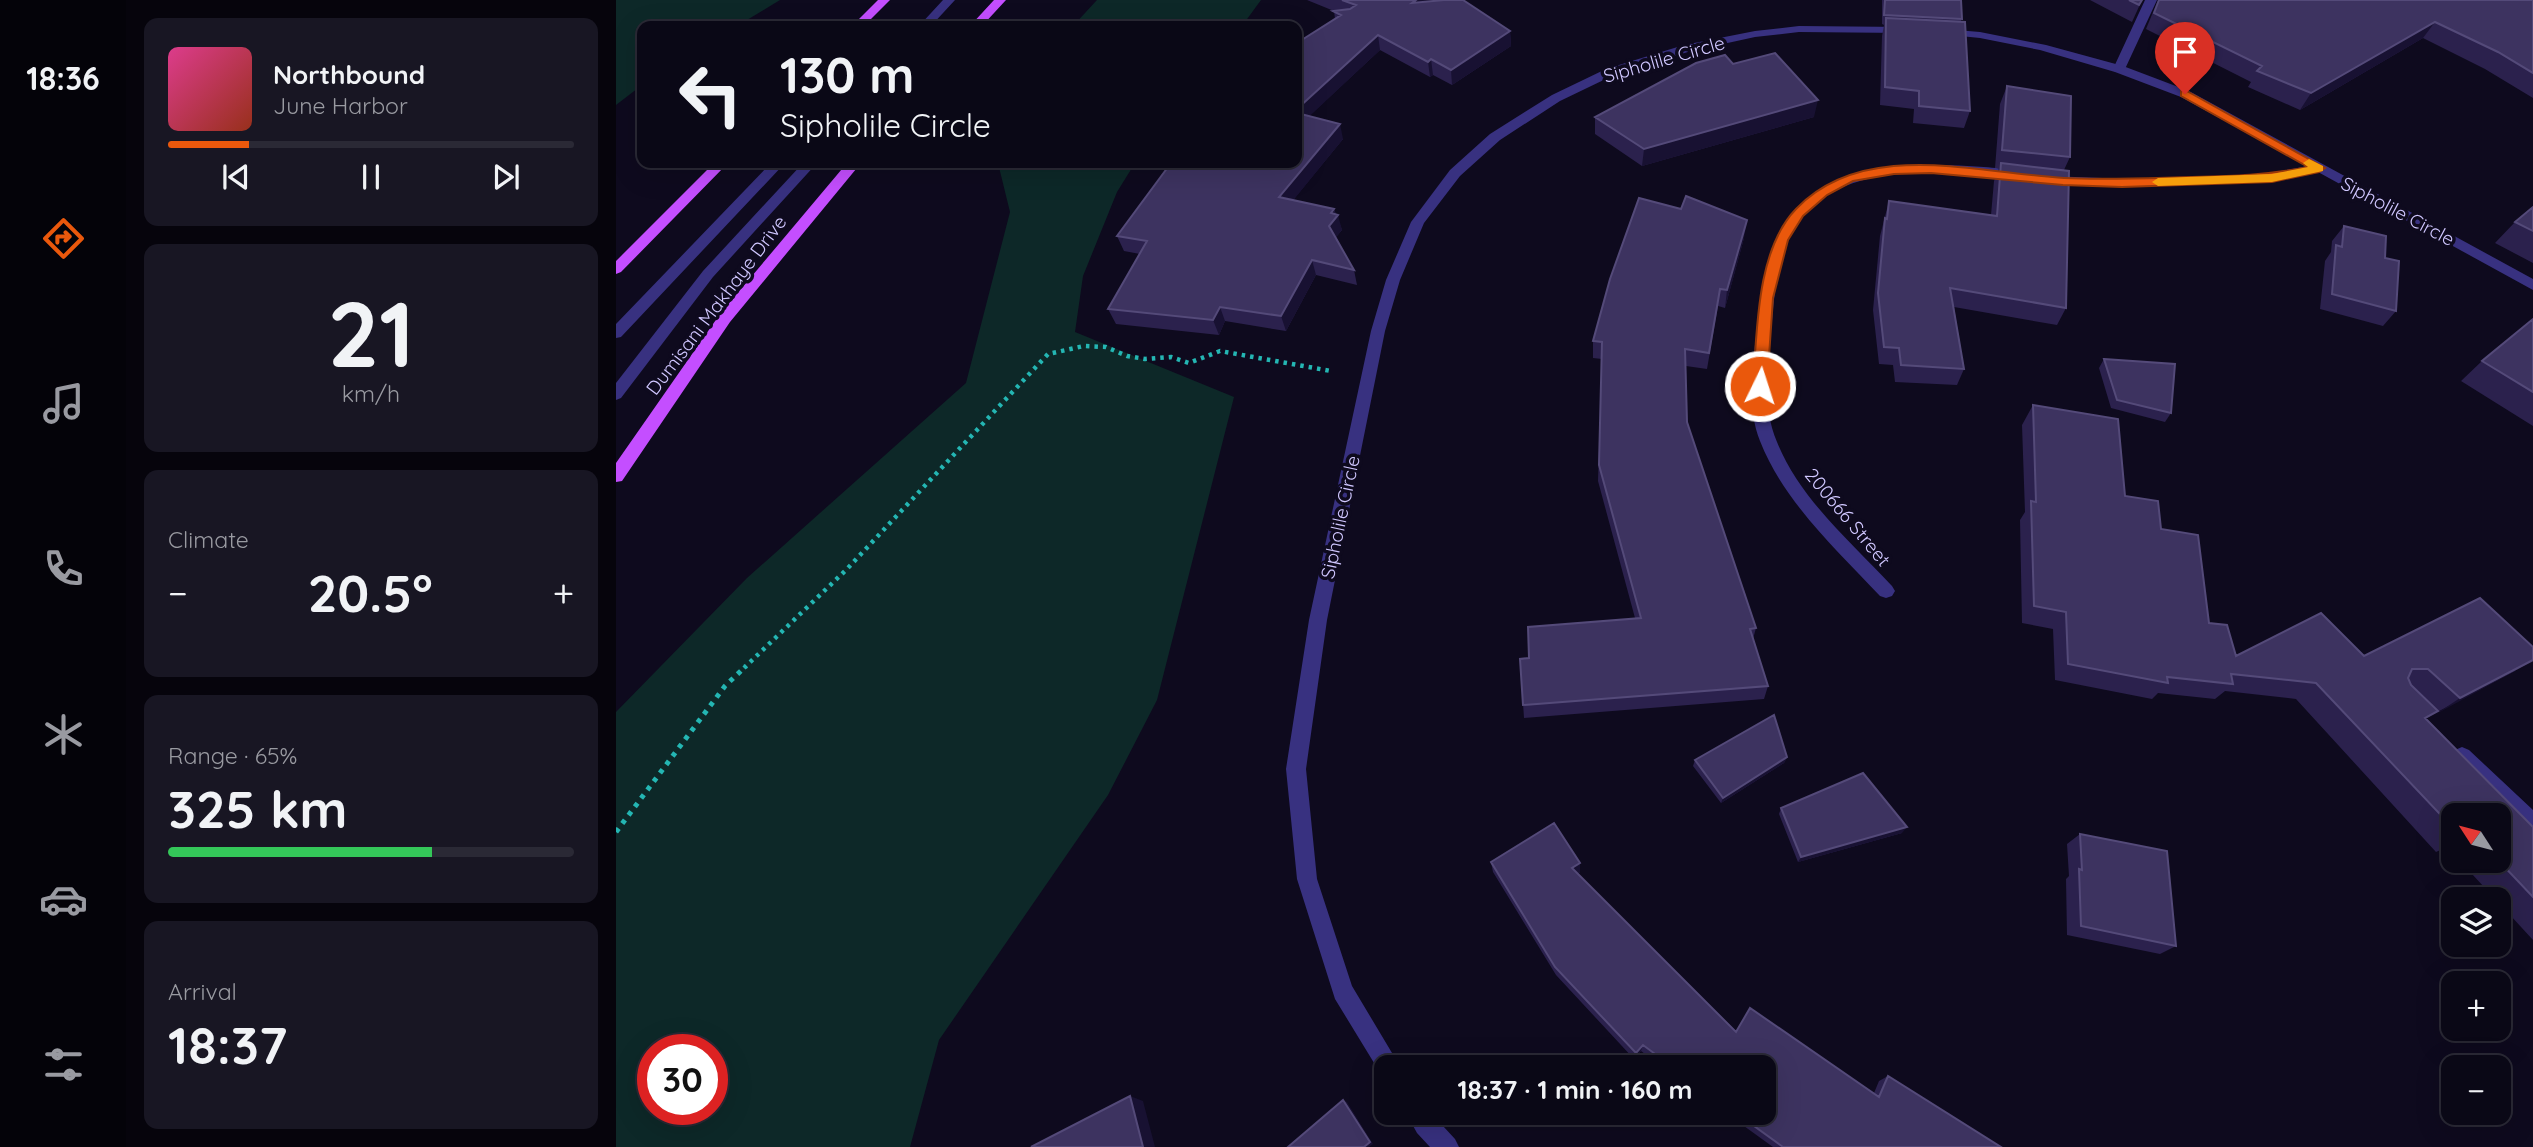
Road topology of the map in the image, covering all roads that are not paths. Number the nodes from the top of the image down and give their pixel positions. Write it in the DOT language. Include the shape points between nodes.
graph roads {
  1 [pos="884,0"];
  2 [pos="949,0"];
  3 [pos="1000,0"];
  4 [pos="2151,0"];
  5 [pos="863,21"];
  6 [pos="930,21"];
  7 [pos="981,21"];
  8 [pos="2119,69"];
  9 [pos="716,168"];
  10 [pos="773,168"];
  11 [pos="805,168"];
  12 [pos="850,168"];
  13 [pos="2319,168"];
  14 [pos="616,269"];
  15 [pos="2533,285"];
  16 [pos="616,333"];
  17 [pos="616,394"];
  18 [pos="616,476"];
  19 [pos="1886,591"];
  20 [pos="2445,740"];
  21 [pos="2533,824"];
  22 [pos="1382,1055"];
  23 [pos="1425,1125"];
  24 [pos="1447,1147"];
  1 -- 5 [label="main road"];
  2 -- 6 [label="street"];
  3 -- 7 [label="main road"];
  4 -- 8 [label="street"];
  8 -- 13 [label="street, Sipholile Circle" via="2185,94"];
  8 -- 22 [label="street, Sipholile Circle" via="1980,35 1842,27 1745,36 1688,48 1610,72 1556,98 1495,137 1455,173 1418,222 1378,331 1318,620 1296,769 1307,879 1343,991"];
  9 -- 14 [label="main road"];
  10 -- 16 [label="street"];
  11 -- 17 [label="street" via="708,274"];
  12 -- 18 [label="main road, Dumisani Makhaye Drive" via="725,318"];
  13 -- 15 [label="street, Sipholile Circle"];
  13 -- 19 [label="street, 200666 Street" via="2272,178 2122,183 1894,170 1850,177 1799,213 1781,240 1767,298 1760,386 1767,439 1822,521"];
  20 -- 21 [label="street"];
  23 -- 24 [label="street"];
}
